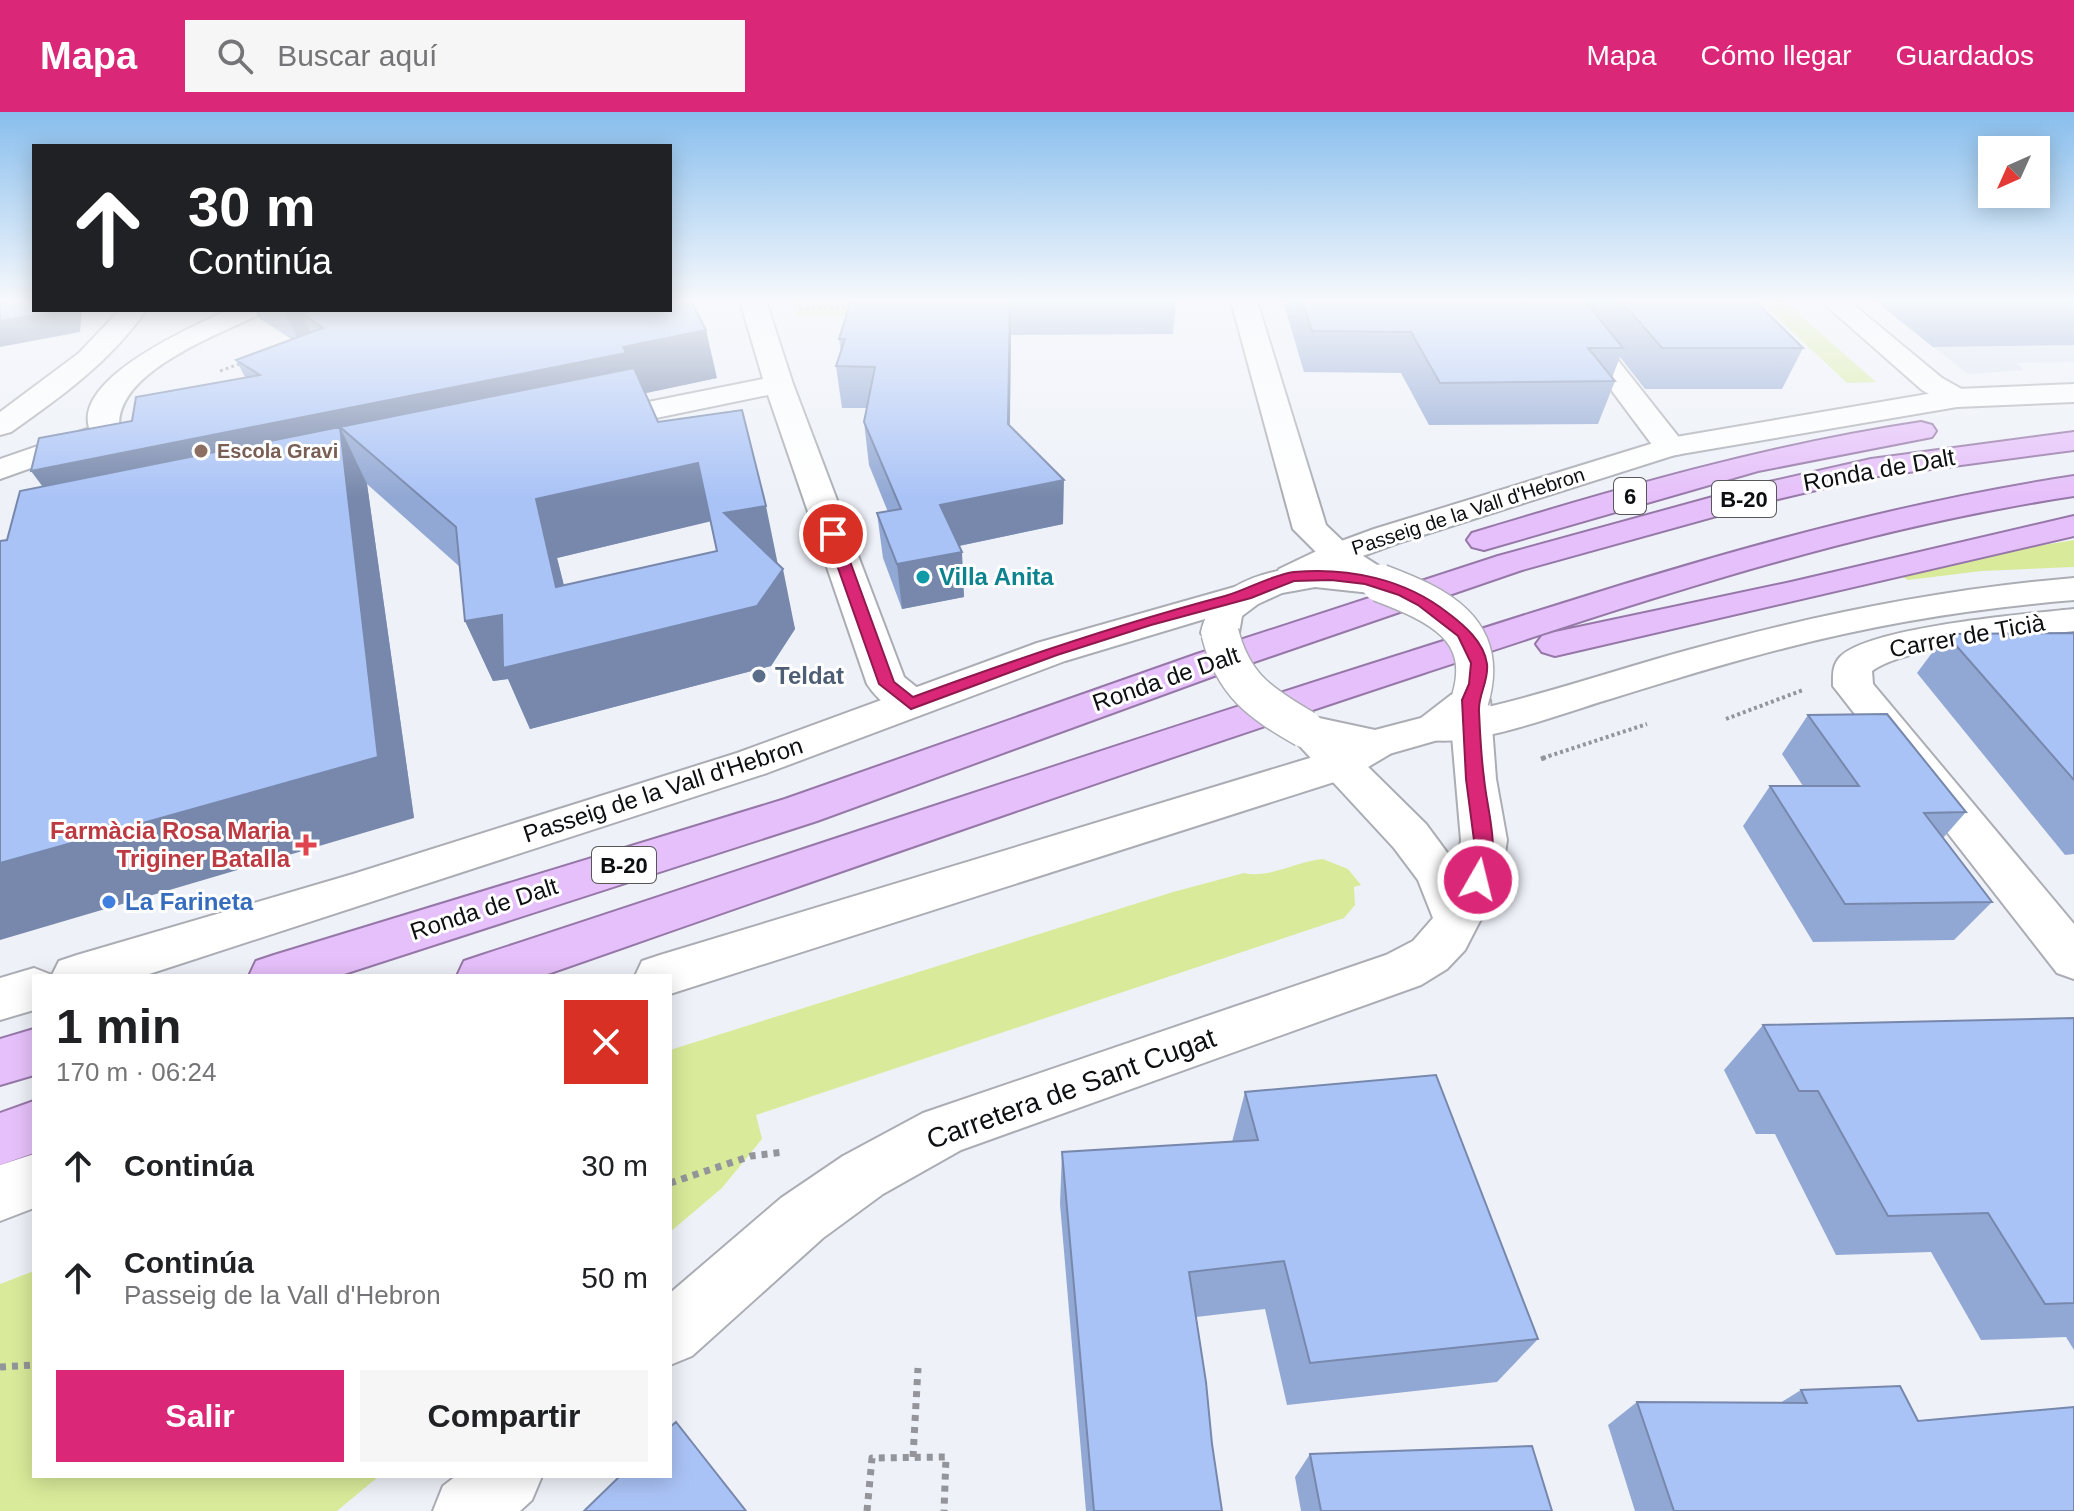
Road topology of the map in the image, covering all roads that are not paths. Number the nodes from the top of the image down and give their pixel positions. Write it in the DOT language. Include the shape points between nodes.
graph roads {
  1 [pos="80,366"];
  2 [pos="143,366"];
  3 [pos="773,366"];
  4 [pos="1263,366"];
  5 [pos="1608,366"];
  6 [pos="1911,366"];
  7 [pos="779,384"];
  8 [pos="2074,393"];
  9 [pos="1957,398"];
  10 [pos="2074,411"];
  11 [pos="0,426"];
  12 [pos="557,430"];
  13 [pos="2074,441"];
  14 [pos="1670,447"];
  15 [pos="0,470"];
  16 [pos="2074,486"];
  17 [pos="2074,526"];
  18 [pos="1337,554"];
  19 [pos="1292,577"];
  20 [pos="1373,581"];
  21 [pos="2074,589"];
  22 [pos="1245,595"];
  23 [pos="2074,620"];
  24 [pos="1215,648"];
  25 [pos="911,703"];
  26 [pos="1308,713"];
  27 [pos="1459,717"];
  28 [pos="1356,754"];
  29 [pos="1457,918"];
  30 [pos="2074,959"];
  31 [pos="84,974"];
  32 [pos="280,974"];
  33 [pos="488,974"];
  34 [pos="666,974"];
  35 [pos="32,990"];
  36 [pos="0,999"];
  37 [pos="32,1053"];
  38 [pos="0,1062"];
  39 [pos="32,1128"];
  40 [pos="0,1139"];
  41 [pos="32,1182"];
  42 [pos="0,1193"];
  43 [pos="672,1332"];
  44 [pos="506,1478"];
  45 [pos="468,1511"];
  1 -- 11 [label="street"];
  2 -- 15 [label="street" via="118,386 103,413 118,427"];
  3 -- 7 [label="street"];
  4 -- 18 [label="street" via="1310,529"];
  5 -- 14 [label="street"];
  6 -- 9 [label="street"];
  7 -- 12 [label="street"];
  7 -- 25 [label="street" via="887,684"];
  8 -- 9 [label="street, Passeig de la Vall d'Hebron"];
  9 -- 14 [label="street, Passeig de la Vall d'Hebron"];
  10 -- 24 [label="highway, 6" via="1850,440 1694,476 1468,545"];
  13 -- 24 [label="highway, Ronda de Dalt / B-20" via="1871,468 1771,491"];
  14 -- 18 [label="street, Passeig de la Vall d'Hebron"];
  16 -- 26 [label="highway, Ronda de Dalt / B-20" via="2006,495 1763,551"];
  17 -- 26 [label="highway"];
  18 -- 19 [label="street, Passeig de la Vall d'Hebron"];
  18 -- 20 [label="street"];
  19 -- 20 [label="street"];
  19 -- 22 [label="street, Passeig de la Vall d'Hebron"];
  20 -- 27 [label="street, Carretera de Sant Cugat, bridge" via="1424,601 1465,634 1479,663 1477,684"];
  21 -- 27 [label="street" via="1946,600 1852,618"];
  22 -- 24 [label="street" via="1224,614"];
  22 -- 25 [label="street, Passeig de la Vall d'Hebron" via="1051,652"];
  23 -- 30 [label="street, Carrer de Ticià" via="1957,634 1885,650 1860,658 1851,675 1853,686"];
  24 -- 26 [label="street, bridge" via="1268,708"];
  24 -- 32 [label="highway, Ronda de Dalt / B-20" via="801,810"];
  25 -- 31 [label="street, Passeig de la Vall d'Hebron" via="752,763"];
  26 -- 28 [label="street"];
  26 -- 33 [label="highway, Ronda de Dalt / B-20"];
  27 -- 28 [label="street"];
  27 -- 29 [label="street, Carretera de Sant Cugat" via="1483,860"];
  28 -- 29 [label="street" via="1438,873"];
  28 -- 34 [label="street"];
  29 -- 43 [label="street, Carretera de Sant Cugat" via="1430,955 1403,970 988,1114 902,1152 802,1218"];
  35 -- 36 [label="street"];
  37 -- 38 [label="highway"];
  39 -- 40 [label="highway"];
  41 -- 42 [label="street"];
  44 -- 45 [label="street"];
}
